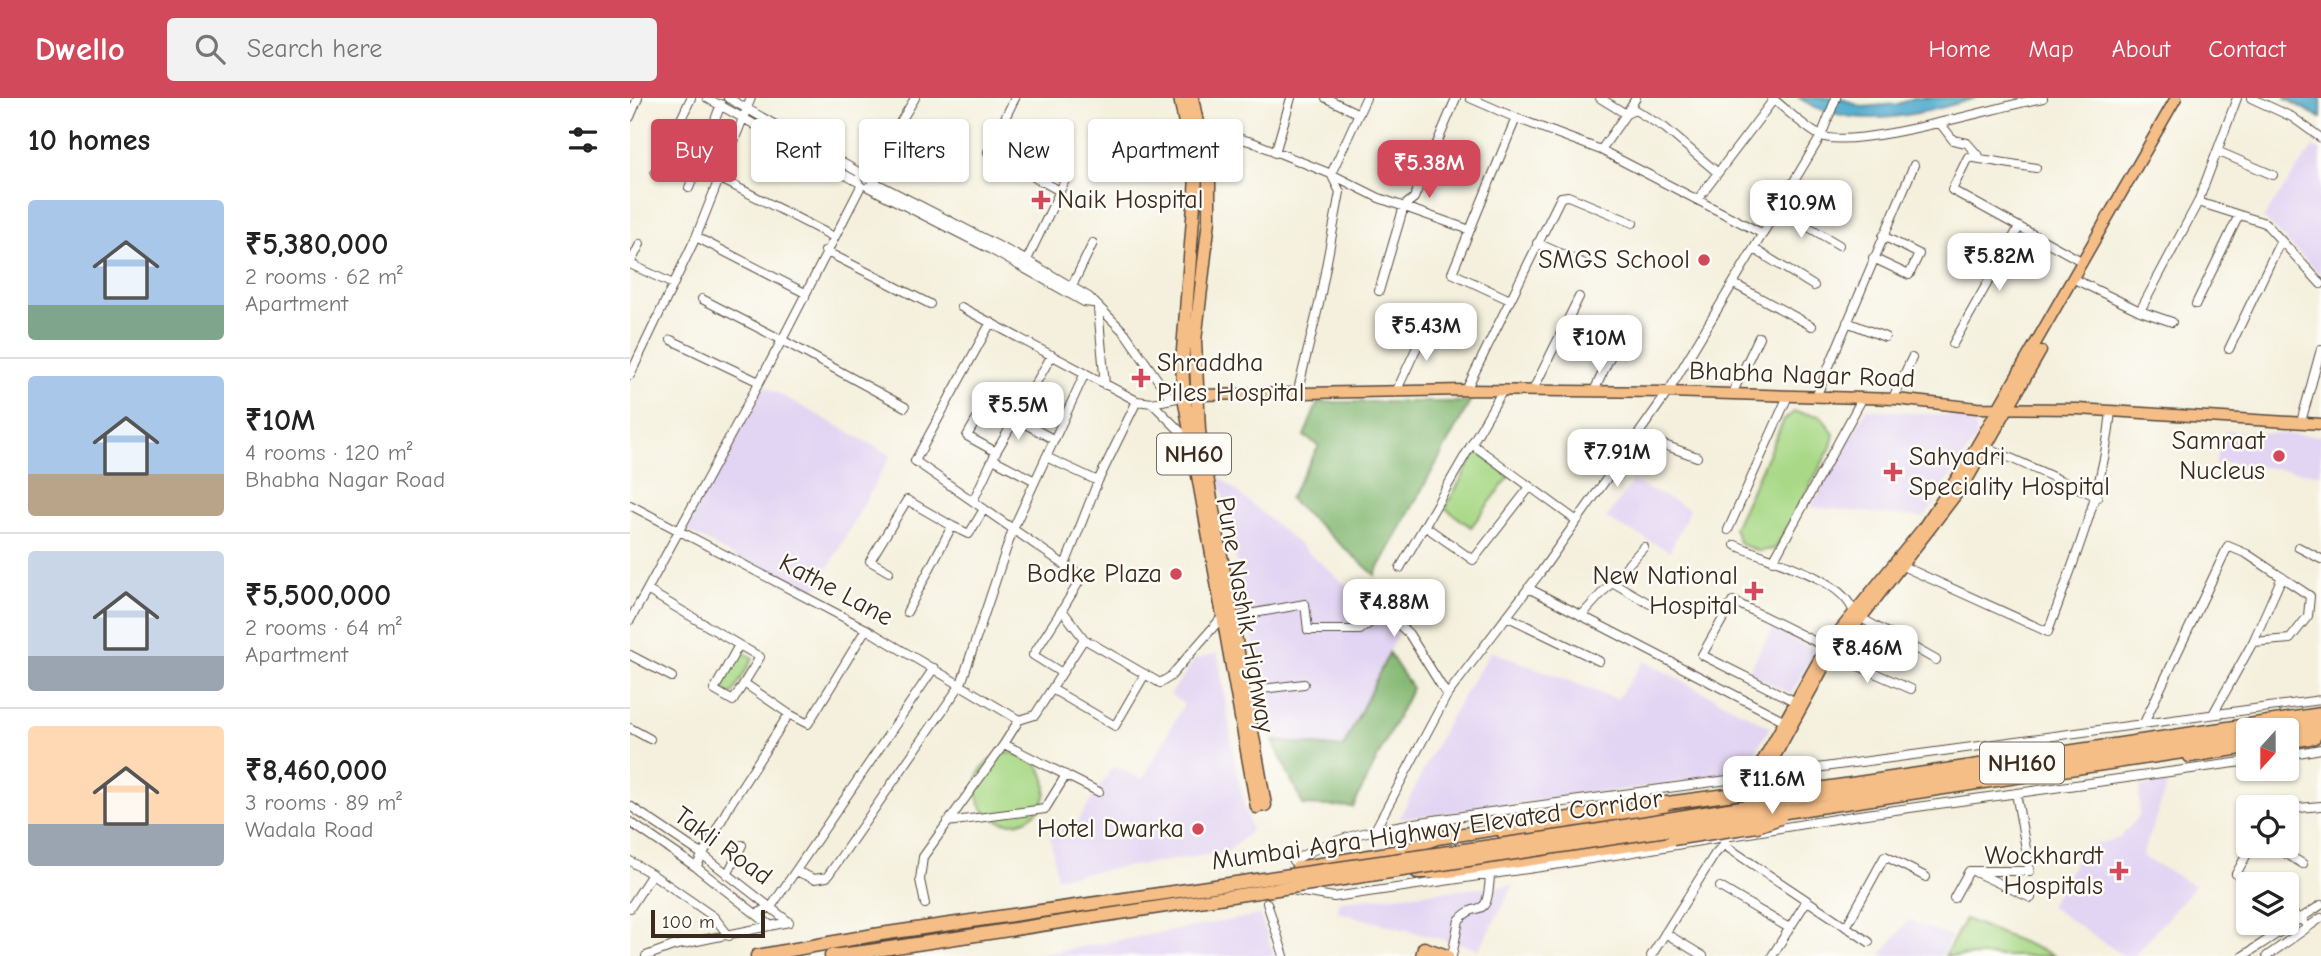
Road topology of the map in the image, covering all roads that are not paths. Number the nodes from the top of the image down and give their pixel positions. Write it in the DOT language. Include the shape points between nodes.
graph roads {
  1 [pos="638,98"];
  2 [pos="691,98"];
  3 [pos="707,98"];
  4 [pos="728,98"];
  5 [pos="751,98"];
  6 [pos="915,98"];
  7 [pos="1016,98"];
  8 [pos="1180,98"];
  9 [pos="1192,98"];
  10 [pos="1291,98"];
  11 [pos="1326,98"];
  12 [pos="1366,98"];
  13 [pos="1456,98"];
  14 [pos="1470,98"];
  15 [pos="1601,98"];
  16 [pos="1636,98"];
  17 [pos="1836,98"];
  18 [pos="2043,98"];
  19 [pos="2176,98"];
  20 [pos="2182,98"];
  21 [pos="2237,98"];
  22 [pos="2251,98"];
  23 [pos="1773,99"];
  24 [pos="1483,100"];
  25 [pos="720,104"];
  26 [pos="745,112"];
  27 [pos="1359,114"];
  28 [pos="1626,114"];
  29 [pos="630,117"];
  30 [pos="1516,118"];
  31 [pos="680,119"];
  32 [pos="715,119"];
  33 [pos="902,119"];
  34 [pos="1190,119"];
  35 [pos="1193,119"];
  36 [pos="1940,123"];
  37 [pos="737,132"];
  38 [pos="1823,132"];
  39 [pos="2321,138"];
  40 [pos="1243,142"];
  41 [pos="1601,150"];
  42 [pos="2217,151"];
  43 [pos="1275,153"];
  44 [pos="1981,159"];
  45 [pos="1914,165"];
  46 [pos="2036,168"];
  47 [pos="1718,173"];
  48 [pos="1331,174"];
  49 [pos="2273,175"];
  50 [pos="859,178"];
  51 [pos="691,182"];
  52 [pos="717,182"];
  53 [pos="727,182"];
  54 [pos="864,182"];
  55 [pos="867,182"];
  56 [pos="1064,182"];
  57 [pos="1209,182"];
  58 [pos="689,188"];
  59 [pos="1060,191"];
  60 [pos="1698,199"];
  61 [pos="2198,202"];
  62 [pos="1404,206"];
  63 [pos="1778,209"];
  64 [pos="2239,215"];
  65 [pos="1633,223"];
  66 [pos="2019,227"];
  67 [pos="1470,230"];
  68 [pos="1763,234"];
  69 [pos="832,236"];
  70 [pos="1883,236"];
  71 [pos="695,237"];
  72 [pos="2281,240"];
  73 [pos="1093,243"];
  74 [pos="1538,243"];
  75 [pos="640,244"];
  76 [pos="1839,245"];
  77 [pos="1754,249"];
  78 [pos="825,251"];
  79 [pos="1873,258"];
  80 [pos="2083,262"];
  81 [pos="630,264"];
  82 [pos="1025,264"];
  83 [pos="1587,265"];
  84 [pos="2077,280"];
  85 [pos="673,284"];
  86 [pos="1734,284"];
  87 [pos="2321,284"];
  88 [pos="1072,286"];
  89 [pos="1814,286"];
  90 [pos="1379,291"];
  91 [pos="805,295"];
  92 [pos="1579,297"];
  93 [pos="702,299"];
  94 [pos="1510,300"];
  95 [pos="930,304"];
  96 [pos="2196,304"];
  97 [pos="1096,305"];
  98 [pos="961,307"];
  99 [pos="2140,311"];
  100 [pos="991,321"];
  101 [pos="1429,321"];
  102 [pos="1847,322"];
  103 [pos="2172,322"];
  104 [pos="1812,326"];
  105 [pos="1620,336"];
  106 [pos="1759,337"];
  107 [pos="1885,337"];
  108 [pos="671,340"];
  109 [pos="782,340"];
  110 [pos="1953,344"];
  111 [pos="2229,349"];
  112 [pos="2321,349"];
  113 [pos="1052,355"];
  114 [pos="1912,358"];
  115 [pos="1084,373"];
  116 [pos="630,375"];
  117 [pos="759,382"];
  118 [pos="1105,385"];
  119 [pos="1466,390"];
  120 [pos="1503,390"];
  121 [pos="1533,390"];
  122 [pos="1594,391"];
  123 [pos="1396,392"];
  124 [pos="1668,392"];
  125 [pos="1297,394"];
  126 [pos="1732,394"];
  127 [pos="1788,396"];
  128 [pos="1184,397"];
  129 [pos="1816,397"];
  130 [pos="1862,399"];
  131 [pos="1892,400"];
  132 [pos="1138,401"];
  133 [pos="1152,403"];
  134 [pos="905,407"];
  135 [pos="2006,408"];
  136 [pos="2111,411"];
  137 [pos="1014,419"];
  138 [pos="2301,422"];
  139 [pos="2321,424"];
  140 [pos="1637,435"];
  141 [pos="1053,439"];
  142 [pos="1192,444"];
  143 [pos="1473,445"];
  144 [pos="1988,448"];
  145 [pos="994,455"];
  146 [pos="1046,457"];
  147 [pos="1697,457"];
  148 [pos="1035,481"];
  149 [pos="1098,481"];
  150 [pos="1529,488"];
  151 [pos="2098,497"];
  152 [pos="973,501"];
  153 [pos="630,505"];
  154 [pos="984,509"];
  155 [pos="1577,521"];
  156 [pos="952,526"];
  157 [pos="1426,527"];
  158 [pos="1013,529"];
  159 [pos="1728,530"];
  160 [pos="679,531"];
  161 [pos="1735,545"];
  162 [pos="1644,547"];
  163 [pos="2298,547"];
  164 [pos="2321,559"];
  165 [pos="1773,561"];
  166 [pos="1899,564"];
  167 [pos="1065,565"];
  168 [pos="1400,568"];
  169 [pos="890,572"];
  170 [pos="2283,577"];
  171 [pos="1612,582"];
  172 [pos="1387,584"];
  173 [pos="1528,588"];
  174 [pos="647,590"];
  175 [pos="1650,604"];
  176 [pos="1062,610"];
  177 [pos="907,612"];
  178 [pos="1228,616"];
  179 [pos="1506,616"];
  180 [pos="1581,616"];
  181 [pos="1857,616"];
  182 [pos="1375,619"];
  183 [pos="630,620"];
  184 [pos="866,629"];
  185 [pos="1084,639"];
  186 [pos="2253,642"];
  187 [pos="739,645"];
  188 [pos="1830,651"];
  189 [pos="630,655"];
  190 [pos="1937,660"];
  191 [pos="1599,661"];
  192 [pos="934,668"];
  193 [pos="1062,673"];
  194 [pos="1146,674"];
  195 [pos="672,677"];
  196 [pos="744,683"];
  197 [pos="961,684"];
  198 [pos="1304,684"];
  199 [pos="1052,689"];
  200 [pos="1911,689"];
  201 [pos="1245,691"];
  202 [pos="1447,695"];
  203 [pos="2321,700"];
  204 [pos="1794,702"];
  205 [pos="2213,713"];
  206 [pos="2321,713"];
  207 [pos="789,714"];
  208 [pos="1019,720"];
  209 [pos="1783,720"];
  210 [pos="2321,722"];
  211 [pos="2144,723"];
  212 [pos="2300,725"];
  213 [pos="630,728"];
  214 [pos="2321,732"];
  215 [pos="2236,734"];
  216 [pos="2300,734"];
  217 [pos="2321,737"];
  218 [pos="650,739"];
  219 [pos="2300,741"];
  220 [pos="1004,744"];
  221 [pos="2236,744"];
  222 [pos="2321,749"];
  223 [pos="2236,750"];
  224 [pos="2300,753"];
  225 [pos="2236,763"];
  226 [pos="1066,775"];
  227 [pos="1757,778"];
  228 [pos="1099,792"];
  229 [pos="2016,793"];
  230 [pos="1746,798"];
  231 [pos="1798,804"];
  232 [pos="630,806"];
  233 [pos="2321,806"];
  234 [pos="2299,808"];
  235 [pos="638,811"];
  236 [pos="947,822"];
  237 [pos="630,823"];
  238 [pos="1375,830"];
  239 [pos="1728,834"];
  240 [pos="742,845"];
  241 [pos="1412,848"];
  242 [pos="702,855"];
  243 [pos="2293,858"];
  244 [pos="630,861"];
  245 [pos="1295,864"];
  246 [pos="2303,864"];
  247 [pos="696,867"];
  248 [pos="796,871"];
  249 [pos="1973,871"];
  250 [pos="1416,872"];
  251 [pos="652,874"];
  252 [pos="727,875"];
  253 [pos="1490,875"];
  254 [pos="1926,877"];
  255 [pos="1720,887"];
  256 [pos="1296,891"];
  257 [pos="1954,898"];
  258 [pos="2031,898"];
  259 [pos="1267,902"];
  260 [pos="1805,902"];
  261 [pos="925,904"];
  262 [pos="2321,905"];
  263 [pos="771,907"];
  264 [pos="630,908"];
  265 [pos="756,914"];
  266 [pos="2299,917"];
  267 [pos="2321,918"];
  268 [pos="2302,919"];
  269 [pos="771,926"];
  270 [pos="1846,927"];
  271 [pos="2308,927"];
  272 [pos="1789,928"];
  273 [pos="1665,933"];
  274 [pos="729,936"];
  275 [pos="1869,942"];
  276 [pos="1423,952"];
  277 [pos="2247,955"];
  278 [pos="646,956"];
  279 [pos="757,956"];
  280 [pos="831,956"];
  281 [pos="1284,956"];
  282 [pos="1449,956"];
  283 [pos="1651,956"];
  284 [pos="1703,956"];
  285 [pos="1772,956"];
  286 [pos="2267,956"];
  1 -- 29 [label="street"];
  2 -- 31 [label="street"];
  3 -- 25 [label="street"];
  4 -- 26 [label="street"];
  5 -- 26 [label="street"];
  6 -- 33 [label="street"];
  7 -- 59 [label="street" via="988,152"];
  8 -- 34 [label="highway, NH60"];
  9 -- 35 [label="highway, NH60"];
  10 -- 43 [label="street"];
  11 -- 27 [label="street"];
  12 -- 27 [label="street"];
  13 -- 62 [label="street" via="1414,198"];
  14 -- 24 [label="street"];
  15 -- 28 [label="street"];
  16 -- 28 [label="street"];
  17 -- 38 [label="street"];
  18 -- 36 [label="street"];
  19 -- 80 [label="main road"];
  20 -- 84 [label="main road"];
  21 -- 42 [label="street"];
  22 -- 39 [label="street" via="2292,117"];
  23 -- 38 [label="street"];
  23 -- 47 [label="street"];
  24 -- 30 [label="street"];
  25 -- 26 [label="street"];
  25 -- 32 [label="street"];
  26 -- 37 [label="street"];
  26 -- 50 [label="street"];
  27 -- 48 [label="street"];
  28 -- 41 [label="street"];
  28 -- 47 [label="street" via="1635,110 1665,128"];
  30 -- 41 [label="street"];
  30 -- 67 [label="street"];
  36 -- 38 [label="street" via="1889,133"];
  36 -- 44 [label="street" via="1953,140 1967,143"];
  38 -- 63 [label="street"];
  40 -- 43 [label="street"];
  41 -- 60 [label="street"];
  42 -- 49 [label="street"];
  42 -- 61 [label="street"];
  43 -- 48 [label="street"];
  44 -- 46 [label="street"];
  44 -- 66 [label="street" via="1968,157 1952,190"];
  45 -- 70 [label="street"];
  47 -- 60 [label="street"];
  48 -- 62 [label="street"];
  48 -- 125 [label="street" via="1340,192"];
  51 -- 58 [label="street"];
  52 -- 71 [label="street"];
  53 -- 69 [label="street"];
  54 -- 69 [label="street"];
  55 -- 82 [label="street"];
  56 -- 59 [label="street"];
  57 -- 128 [label="highway, NH60" via="1195,341"];
  59 -- 82 [label="street"];
  60 -- 68 [label="street"];
  61 -- 64 [label="street"];
  61 -- 99 [label="street"];
  62 -- 67 [label="street"];
  62 -- 90 [label="street"];
  63 -- 68 [label="street"];
  63 -- 76 [label="street"];
  64 -- 72 [label="street" via="2265,223"];
  64 -- 96 [label="street"];
  65 -- 74 [label="street" via="1561,197"];
  66 -- 80 [label="street"];
  66 -- 110 [label="street"];
  67 -- 94 [label="street" via="1452,272"];
  68 -- 77 [label="street"];
  69 -- 78 [label="street"];
  70 -- 79 [label="street"];
  70 -- 79 [label="street" via="1919,254 1909,275"];
  71 -- 85 [label="street"];
  71 -- 91 [label="street"];
  72 -- 87 [label="street"];
  72 -- 111 [label="street"];
  73 -- 88 [label="street"];
  74 -- 83 [label="street"];
  74 -- 94 [label="street"];
  75 -- 81 [label="street"];
  77 -- 86 [label="street"];
  77 -- 89 [label="street"];
  78 -- 91 [label="street"];
  78 -- 95 [label="street"];
  79 -- 102 [label="street"];
  80 -- 84 [label="main road"];
  81 -- 85 [label="street"];
  82 -- 88 [label="street"];
  82 -- 97 [label="street"];
  84 -- 99 [label="street"];
  84 -- 135 [label="main road"];
  85 -- 116 [label="street"];
  86 -- 104 [label="street"];
  86 -- 124 [label="street"];
  88 -- 97 [label="street"];
  91 -- 109 [label="street"];
  92 -- 121 [label="street"];
  93 -- 109 [label="street"];
  94 -- 119 [label="street"];
  97 -- 118 [label="street"];
  97 -- 128 [label="street"];
  98 -- 100 [label="street"];
  99 -- 103 [label="street"];
  100 -- 113 [label="street"];
  100 -- 152 [label="street" via="915,461"];
  101 -- 123 [label="street"];
  102 -- 107 [label="street"];
  102 -- 129 [label="street"];
  105 -- 122 [label="street"];
  106 -- 126 [label="street"];
  108 -- 117 [label="street"];
  109 -- 117 [label="street"];
  109 -- 134 [label="street"];
  112 -- 138 [label="street"];
  113 -- 115 [label="street"];
  113 -- 137 [label="street"];
  114 -- 131 [label="street"];
  115 -- 118 [label="street"];
  115 -- 141 [label="street"];
  117 -- 160 [label="street"];
  118 -- 132 [label="street"];
  119 -- 120 [label="main road, Bhabha Nagar Road"];
  119 -- 123 [label="main road, Bhabha Nagar Road"];
  120 -- 121 [label="main road, Bhabha Nagar Road"];
  120 -- 143 [label="street"];
  121 -- 122 [label="main road, Bhabha Nagar Road"];
  122 -- 124 [label="main road, Bhabha Nagar Road"];
  123 -- 125 [label="main road, Bhabha Nagar Road"];
  124 -- 126 [label="main road, Bhabha Nagar Road"];
  124 -- 140 [label="street"];
  125 -- 128 [label="main road, Bhabha Nagar Road"];
  126 -- 127 [label="main road, Bhabha Nagar Road"];
  127 -- 129 [label="main road, Bhabha Nagar Road"];
  127 -- 159 [label="street"];
  128 -- 133 [label="street"];
  128 -- 142 [label="highway, Pune Nashik Highway / NH60"];
  128 -- 178 [label="highway, NH60" via="1199,431"];
  129 -- 130 [label="main road, Bhabha Nagar Road"];
  130 -- 131 [label="main road, Bhabha Nagar Road"];
  130 -- 165 [label="street"];
  131 -- 135 [label="main road, Bhabha Nagar Road"];
  132 -- 133 [label="street"];
  132 -- 149 [label="street"];
  133 -- 142 [label="street"];
  135 -- 136 [label="main road, Bhabha Nagar Road"];
  135 -- 144 [label="main road"];
  135 -- 166 [label="main road"];
  136 -- 138 [label="main road, Bhabha Nagar Road"];
  136 -- 151 [label="street"];
  137 -- 141 [label="street"];
  137 -- 145 [label="street"];
  137 -- 145 [label="street" via="986,403 967,436"];
  138 -- 139 [label="main road, Bhabha Nagar Road"];
  140 -- 147 [label="street"];
  140 -- 155 [label="street"];
  141 -- 146 [label="street"];
  142 -- 178 [label="highway, Pune Nashik Highway / NH60"];
  143 -- 150 [label="street"];
  143 -- 157 [label="street"];
  144 -- 151 [label="street"];
  144 -- 166 [label="main road"];
  145 -- 148 [label="street"];
  145 -- 152 [label="street"];
  146 -- 148 [label="street"];
  146 -- 149 [label="street"];
  148 -- 158 [label="street"];
  149 -- 167 [label="street"];
  150 -- 155 [label="street"];
  150 -- 157 [label="street" via="1473,561"];
  151 -- 166 [label="street" via="2048,632"];
  152 -- 154 [label="street"];
  153 -- 160 [label="street, Kathe Lane"];
  154 -- 156 [label="street" via="969,534"];
  154 -- 158 [label="street"];
  155 -- 173 [label="street"];
  156 -- 169 [label="street" via="907,500 870,561"];
  156 -- 177 [label="street"];
  157 -- 168 [label="street"];
  158 -- 167 [label="street"];
  158 -- 197 [label="street"];
  160 -- 174 [label="street"];
  160 -- 184 [label="street, Kathe Lane"];
  161 -- 165 [label="street"];
  162 -- 171 [label="street"];
  163 -- 164 [label="street"];
  165 -- 181 [label="street" via="1837,588"];
  166 -- 181 [label="main road"];
  167 -- 176 [label="street" via="1082,577"];
  170 -- 186 [label="street"];
  170 -- 186 [label="street" via="2310,596 2308,616 2290,639"];
  170 -- 211 [label="street" via="2228,546"];
  171 -- 175 [label="street"];
  171 -- 180 [label="street"];
  172 -- 202 [label="street" via="1379,606 1409,634"];
  173 -- 179 [label="street"];
  173 -- 180 [label="street"];
  174 -- 183 [label="street"];
  174 -- 187 [label="street"];
  176 -- 185 [label="street"];
  176 -- 193 [label="street" via="1033,655"];
  178 -- 182 [label="street" via="1305,604 1308,630 1360,630"];
  178 -- 194 [label="street" via="1165,681"];
  178 -- 201 [label="highway, NH60"];
  178 -- 201 [label="highway, Pune Nashik Highway / NH60" via="1261,806"];
  179 -- 191 [label="street"];
  179 -- 202 [label="street"];
  180 -- 209 [label="street"];
  181 -- 188 [label="main road"];
  181 -- 190 [label="street"];
  184 -- 192 [label="street, Kathe Lane"];
  184 -- 207 [label="street" via="808,724"];
  185 -- 193 [label="street"];
  185 -- 194 [label="street"];
  186 -- 205 [label="street"];
  187 -- 196 [label="street" via="760,657"];
  187 -- 196 [label="street" via="714,690 733,701"];
  188 -- 200 [label="street"];
  188 -- 204 [label="main road"];
  188 -- 204 [label="street" via="1733,601 1702,655"];
  188 -- 227 [label="main road"];
  189 -- 195 [label="street"];
  192 -- 197 [label="street, Kathe Lane"];
  192 -- 248 [label="street"];
  193 -- 199 [label="street"];
  194 -- 199 [label="street" via="1115,726"];
  196 -- 207 [label="street"];
  197 -- 208 [label="street, Kathe Lane"];
  197 -- 248 [label="street" via="827,877 814,879"];
  198 -- 201 [label="street"];
  199 -- 208 [label="street" via="1035,715"];
  202 -- 238 [label="street"];
  203 -- 205 [label="street"];
  204 -- 209 [label="main road"];
  205 -- 211 [label="street"];
  206 -- 230 [label="main road"];
  207 -- 242 [label="street"];
  208 -- 220 [label="street"];
  209 -- 227 [label="main road"];
  210 -- 212 [label="highway"];
  211 -- 227 [label="street"];
  213 -- 218 [label="street"];
  214 -- 216 [label="highway"];
  215 -- 231 [label="highway, Mumbai Agra Highway Elevated Corridor / NH160"];
  217 -- 219 [label="main road"];
  220 -- 226 [label="street"];
  220 -- 236 [label="street"];
  221 -- 231 [label="highway, Mumbai Agra Highway Elevated Corridor / NH160"];
  222 -- 224 [label="street"];
  223 -- 239 [label="main road"];
  225 -- 229 [label="street"];
  226 -- 228 [label="street"];
  226 -- 236 [label="street" via="1045,809"];
  227 -- 230 [label="main road"];
  227 -- 238 [label="street"];
  229 -- 239 [label="street"];
  229 -- 249 [label="street" via="2030,871"];
  230 -- 239 [label="main road"];
  230 -- 241 [label="main road"];
  231 -- 241 [label="highway, bridge" via="1772,789 1437,838"];
  231 -- 250 [label="highway, bridge" via="1757,826"];
  231 -- 279 [label="highway, Mumbai Agra Highway Elevated Corridor, bridge" via="874,935"];
  231 -- 280 [label="highway, Mumbai Agra Highway Elevated Corridor, bridge"];
  232 -- 235 [label="street, Takli Road"];
  233 -- 234 [label="street"];
  235 -- 237 [label="street"];
  235 -- 242 [label="street, Takli Road"];
  236 -- 261 [label="street" via="923,858 920,880"];
  237 -- 247 [label="street, Takli Road"];
  238 -- 245 [label="street" via="1320,845"];
  239 -- 250 [label="main road"];
  239 -- 253 [label="street"];
  239 -- 260 [label="street"];
  239 -- 273 [label="street"];
  240 -- 252 [label="street"];
  241 -- 245 [label="main road"];
  242 -- 247 [label="street"];
  242 -- 252 [label="street, Takli Road"];
  243 -- 246 [label="street"];
  244 -- 251 [label="street"];
  247 -- 265 [label="street, Takli Road"];
  248 -- 263 [label="street"];
  249 -- 257 [label="street" via="1966,873"];
  249 -- 258 [label="street"];
  250 -- 256 [label="main road"];
  251 -- 264 [label="street"];
  251 -- 274 [label="street" via="713,917"];
  252 -- 263 [label="street, Takli Road"];
  253 -- 256 [label="street" via="1334,897"];
  253 -- 282 [label="street" via="1487,903 1459,920"];
  254 -- 270 [label="street" via="1885,856"];
  255 -- 272 [label="street"];
  259 -- 281 [label="street"];
  260 -- 270 [label="street"];
  260 -- 272 [label="street"];
  262 -- 268 [label="street"];
  263 -- 265 [label="street"];
  263 -- 269 [label="street, Takli Road" via="789,922"];
  265 -- 269 [label="street, Takli Road"];
  266 -- 268 [label="street"];
  267 -- 271 [label="street"];
  268 -- 271 [label="street"];
  268 -- 277 [label="street"];
  269 -- 274 [label="street"];
  270 -- 275 [label="street"];
  271 -- 286 [label="street"];
  272 -- 285 [label="street"];
  273 -- 283 [label="street"];
  273 -- 284 [label="street"];
  274 -- 278 [label="street"];
  276 -- 282 [label="highway"];
}
